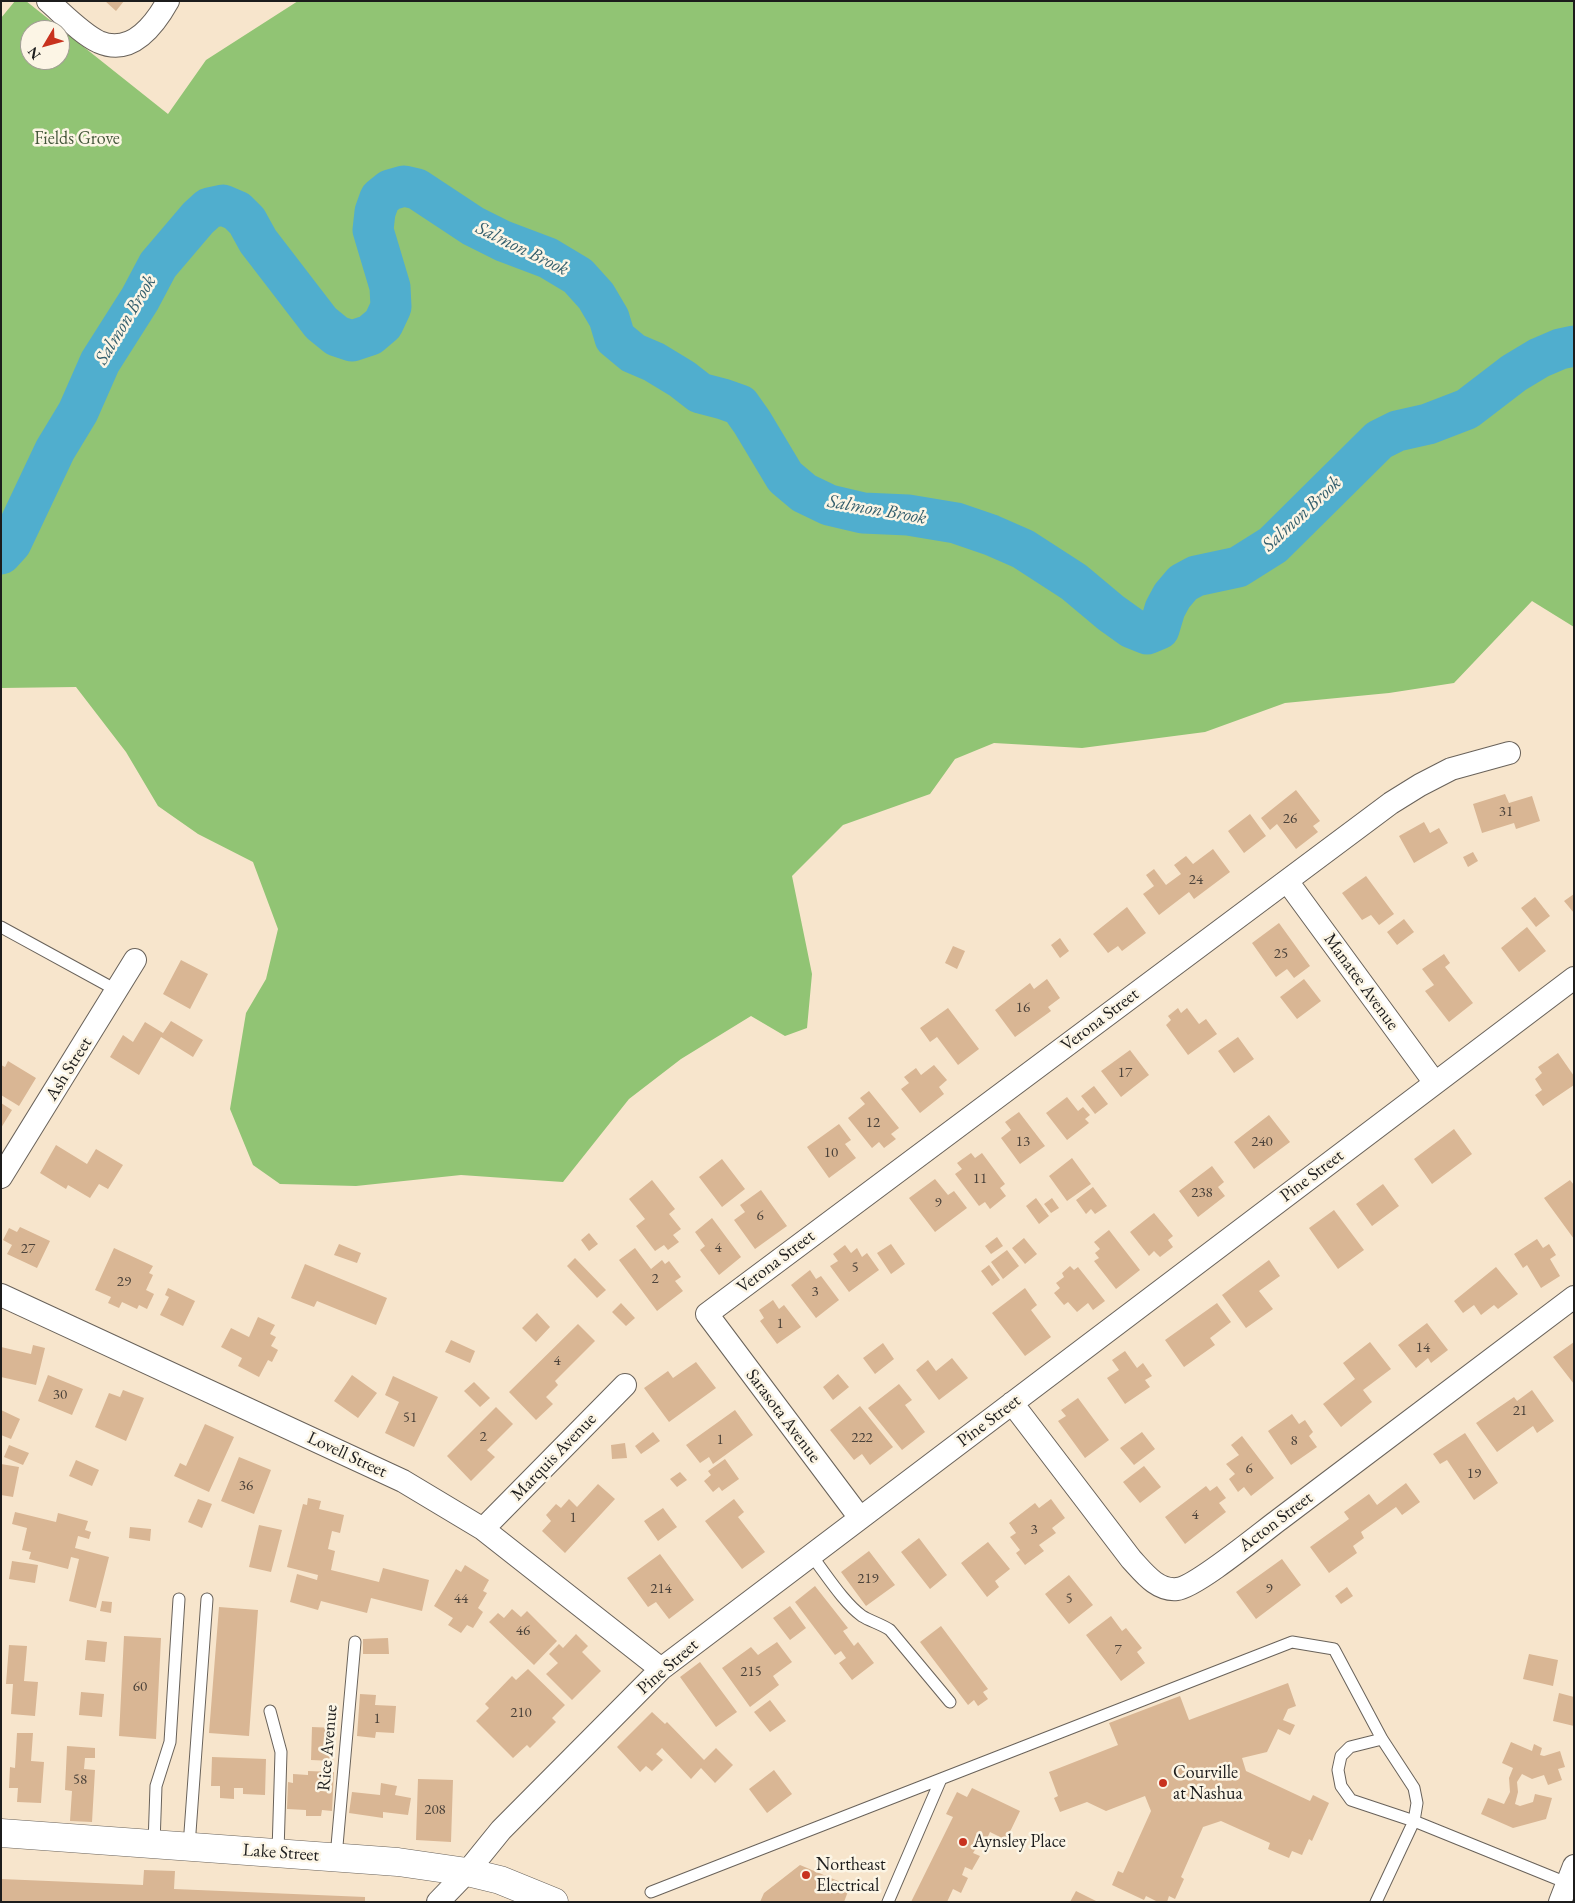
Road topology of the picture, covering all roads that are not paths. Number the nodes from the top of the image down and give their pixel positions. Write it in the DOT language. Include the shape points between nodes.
graph roads {
  1 [pos="48,1"];
  2 [pos="168,1"];
  3 [pos="1509,754"];
  4 [pos="1287,881"];
  5 [pos="1,927"];
  6 [pos="135,960"];
  7 [pos="1574,978"];
  8 [pos="118,991"];
  9 [pos="1435,1083"];
  10 [pos="1,1177"];
  11 [pos="1,1295"];
  12 [pos="1574,1297"];
  13 [pos="707,1314"];
  14 [pos="625,1385"];
  15 [pos="1012,1403"];
  16 [pos="860,1518"];
  17 [pos="483,1530"];
  18 [pos="811,1555"];
  19 [pos="179,1599"];
  20 [pos="208,1599"];
  21 [pos="355,1642"];
  22 [pos="661,1669"];
  23 [pos="950,1702"];
  24 [pos="270,1711"];
  25 [pos="1382,1739"];
  26 [pos="941,1779"];
  27 [pos="1414,1821"];
  28 [pos="1,1833"];
  29 [pos="154,1844"];
  30 [pos="189,1846"];
  31 [pos="278,1852"];
  32 [pos="336,1857"];
  33 [pos="467,1872"];
  34 [pos="1567,1884"];
  35 [pos="651,1892"];
  36 [pos="438,1902"];
  37 [pos="554,1902"];
  38 [pos="888,1902"];
  39 [pos="1376,1902"];
  1 -- 2 [label="street" via="96,40 111,45 134,41 145,34"];
  3 -- 4 [label="street, Verona Street" via="1451,770 1420,785 1390,803"];
  4 -- 9 [label="street, Manatee Avenue"];
  4 -- 13 [label="street, Verona Street"];
  5 -- 8 [label="lane"];
  6 -- 8 [label="street, Ash Street"];
  7 -- 9 [label="street, Pine Street"];
  8 -- 10 [label="street, Ash Street"];
  9 -- 15 [label="street, Pine Street"];
  11 -- 17 [label="street, Lovell Street" via="403,1481"];
  12 -- 15 [label="street, Acton Street" via="1253,1539 1194,1582 1178,1589 1163,1588 1131,1559"];
  13 -- 16 [label="street, Sarasota Avenue"];
  14 -- 17 [label="street, Marquis Avenue"];
  15 -- 16 [label="street, Pine Street"];
  16 -- 18 [label="street, Pine Street"];
  17 -- 22 [label="street, Lovell Street"];
  18 -- 22 [label="street, Pine Street"];
  18 -- 23 [label="lane" via="849,1604 863,1616 890,1630"];
  19 -- 29 [label="lane" via="170,1742 156,1786"];
  20 -- 30 [label="lane"];
  21 -- 32 [label="lane, Rice Avenue"];
  22 -- 33 [label="street, Pine Street" via="501,1830"];
  24 -- 31 [label="lane" via="281,1752"];
  25 -- 26 [label="lane" via="1334,1649 1292,1642"];
  25 -- 27 [label="lane" via="1414,1788 1417,1803"];
  25 -- 27 [label="lane" via="1350,1747 1341,1756 1338,1770 1342,1786 1351,1800"];
  26 -- 35 [label="lane"];
  26 -- 38 [label="lane"];
  27 -- 34 [label="lane"];
  27 -- 39 [label="lane"];
  28 -- 29 [label="street, Lake Street"];
  29 -- 30 [label="street, Lake Street"];
  30 -- 31 [label="street, Lake Street"];
  31 -- 32 [label="street, Lake Street"];
  32 -- 33 [label="street, Lake Street"];
  33 -- 36 [label="street, Pine Street"];
  33 -- 37 [label="street, Lake Street" via="500,1880"];
}
